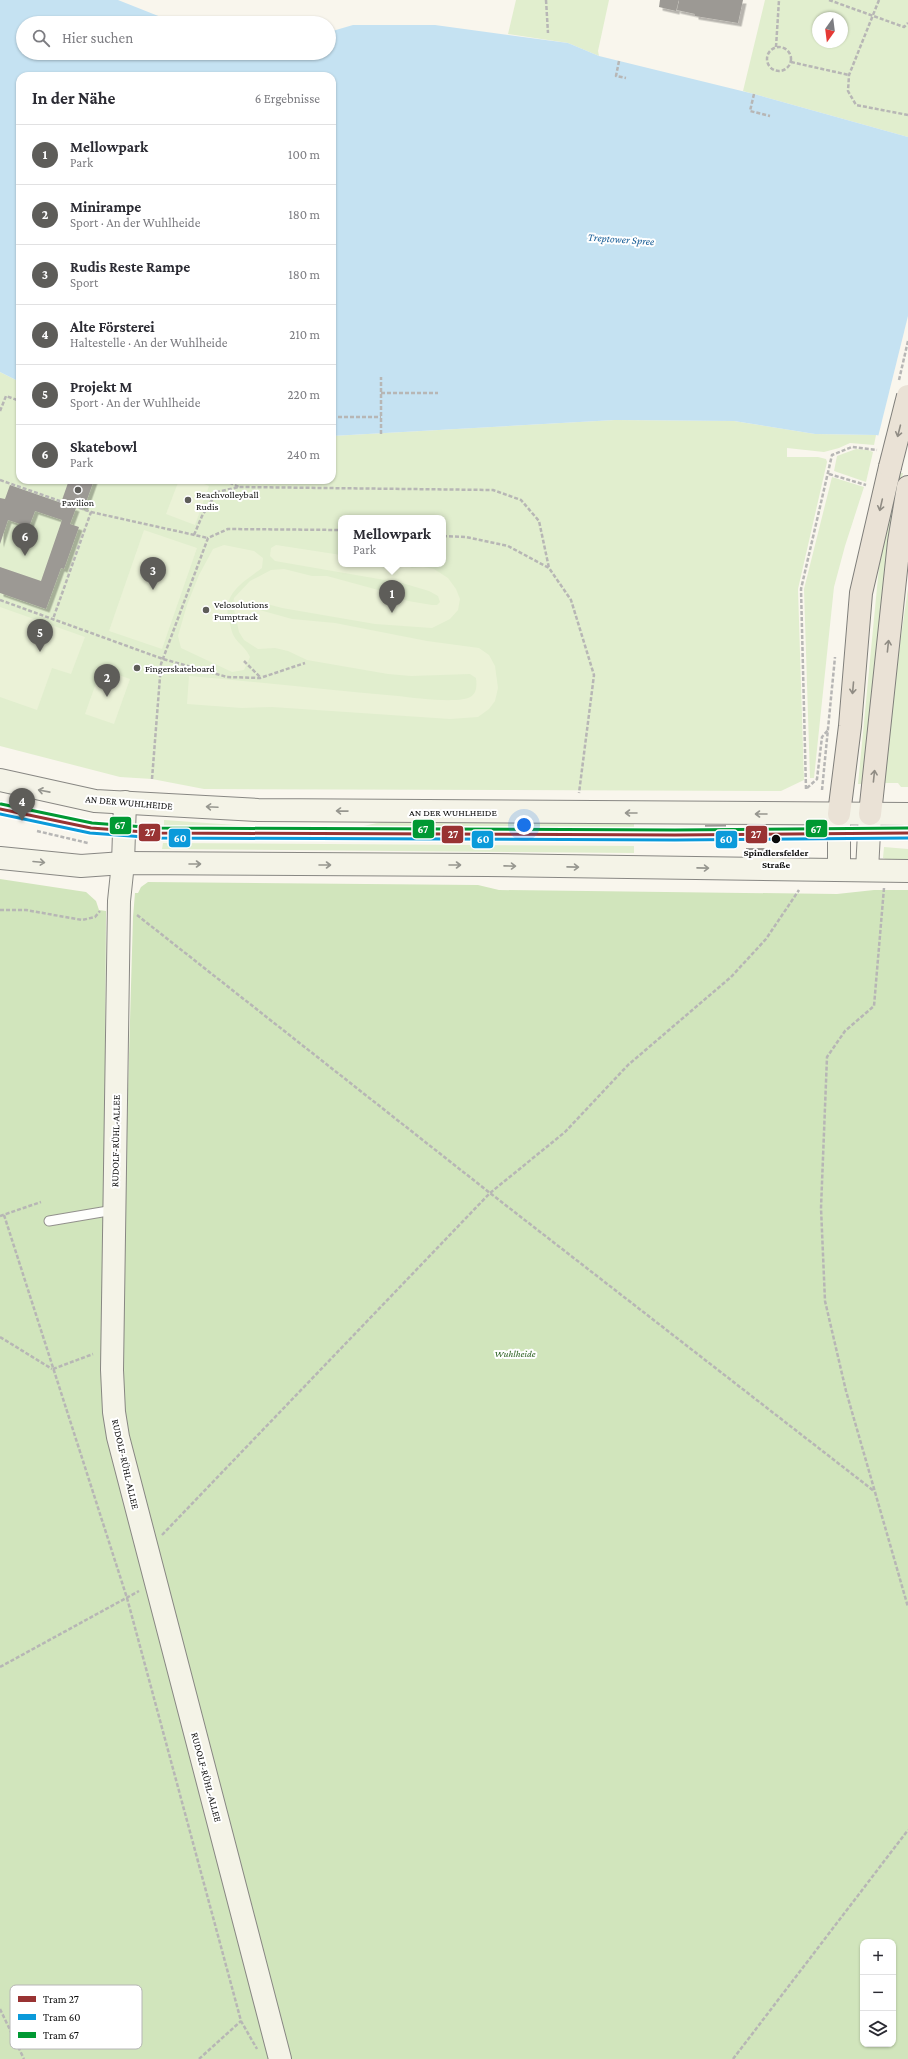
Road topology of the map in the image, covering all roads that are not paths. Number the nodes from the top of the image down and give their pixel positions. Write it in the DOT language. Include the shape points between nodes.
graph roads {
  1 [pos="908,396"];
  2 [pos="908,486"];
  3 [pos="0,780"];
  4 [pos="124,802"];
  5 [pos="839,814"];
  6 [pos="870,814"];
  7 [pos="908,814"];
  8 [pos="0,858"];
  9 [pos="122,863"];
  10 [pos="839,869"];
  11 [pos="867,870"];
  12 [pos="908,871"];
  13 [pos="114,1210"];
  14 [pos="49,1221"];
  15 [pos="280,2059"];
  1 -- 5 [label="highway, one-way, bridge" via="885,459 861,593 850,726"];
  6 -- 2 [label="highway, one-way" via="899,542"];
  4 -- 3 [label="main road, AN DER WUHLHEIDE, one-way" via="95,801"];
  5 -- 4 [label="main road, AN DER WUHLHEIDE, one-way" via="342,812"];
  4 -- 9 [label="main road, RUDOLF-RÜHL-ALLEE"];
  5 -- 6 [label="main road, AN DER WUHLHEIDE"];
  5 -- 10 [label="main road"];
  6 -- 7 [label="main road, AN DER WUHLHEIDE"];
  6 -- 11 [label="main road"];
  8 -- 9 [label="main road, one-way" via="81,866"];
  9 -- 10 [label="main road, one-way"];
  9 -- 13 [label="main road, RUDOLF-RÜHL-ALLEE" via="110,906"];
  10 -- 11 [label="main road"];
  11 -- 12 [label="main road"];
  13 -- 14 [label="lane"];
  13 -- 15 [label="main road, RUDOLF-RÜHL-ALLEE" via="112,1348 114,1412 118,1437"];
}
